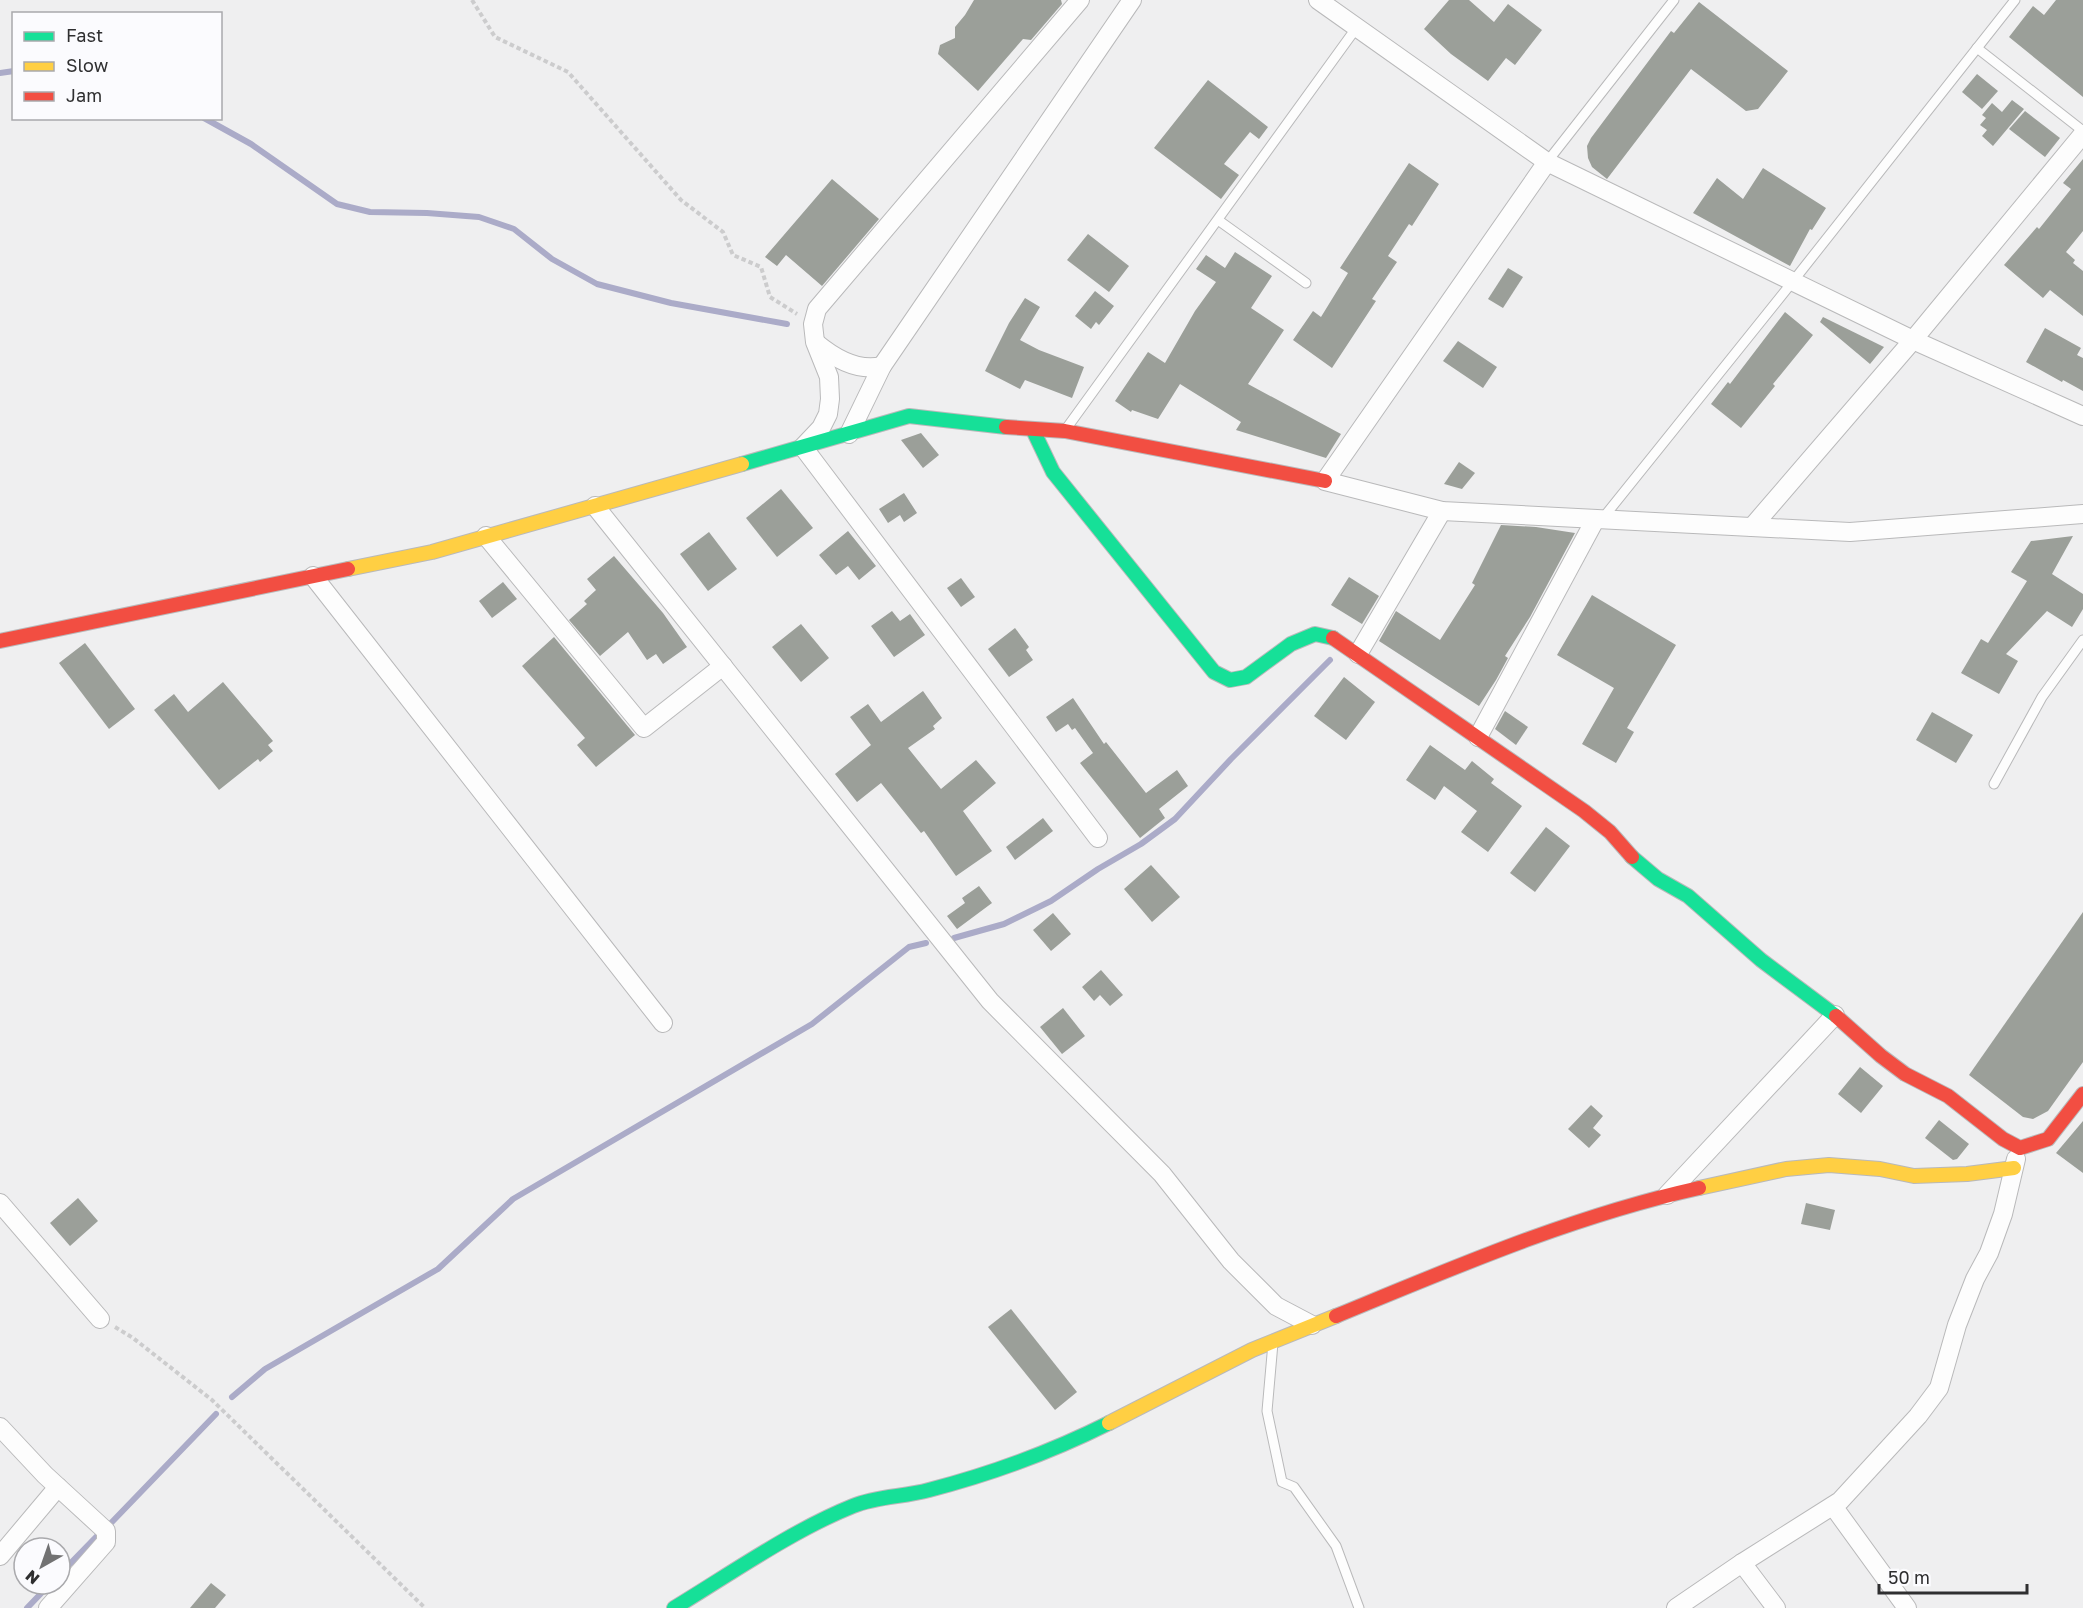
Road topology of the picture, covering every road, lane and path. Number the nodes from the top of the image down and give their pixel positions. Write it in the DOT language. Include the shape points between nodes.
graph roads {
  1 [pos="472,0"];
  2 [pos="1080,0"];
  3 [pos="1132,0"];
  4 [pos="1318,0"];
  5 [pos="1674,0"];
  6 [pos="2015,0"];
  7 [pos="1357,27"];
  8 [pos="1977,48"];
  9 [pos="2083,133"];
  10 [pos="1547,162"];
  11 [pos="1218,220"];
  12 [pos="1794,280"];
  13 [pos="1306,283"];
  14 [pos="814,333"];
  15 [pos="1913,340"];
  16 [pos="882,366"];
  17 [pos="2083,416"];
  18 [pos="1033,430"];
  19 [pos="1065,431"];
  20 [pos="849,434"];
  21 [pos="803,447"];
  22 [pos="1325,481"];
  23 [pos="595,506"];
  24 [pos="1442,511"];
  25 [pos="2083,514"];
  26 [pos="1599,520"];
  27 [pos="1752,527"];
  28 [pos="486,536"];
  29 [pos="313,576"];
  30 [pos="2083,640"];
  31 [pos="0,641"];
  32 [pos="1358,654"];
  33 [pos="723,666"];
  34 [pos="1478,737"];
  35 [pos="1994,784"];
  36 [pos="1098,837"];
  37 [pos="1835,1015"];
  38 [pos="663,1023"];
  39 [pos="2083,1094"];
  40 [pos="2020,1148"];
  41 [pos="2014,1168"];
  42 [pos="1667,1195"];
  43 [pos="0,1203"];
  44 [pos="100,1318"];
  45 [pos="1312,1324"];
  46 [pos="1274,1341"];
  47 [pos="0,1427"];
  48 [pos="58,1487"];
  49 [pos="1833,1506"];
  50 [pos="0,1556"];
  51 [pos="1742,1563"];
  52 [pos="48,1608"];
  53 [pos="425,1608"];
  54 [pos="674,1608"];
  55 [pos="1359,1608"];
  56 [pos="1676,1608"];
  57 [pos="1776,1608"];
  58 [pos="1907,1608"];
  1 -- 14 [label="path" via="495,37 568,72 681,200 723,232 733,255 761,267 770,297"];
  2 -- 14 [label="street" via="827,296 817,309"];
  3 -- 16 [label="street"];
  4 -- 7 [label="street"];
  5 -- 10 [label="lane"];
  6 -- 8 [label="lane"];
  7 -- 10 [label="street"];
  7 -- 11 [label="lane"];
  8 -- 9 [label="lane"];
  8 -- 12 [label="lane"];
  9 -- 15 [label="street"];
  10 -- 12 [label="street"];
  10 -- 22 [label="street"];
  11 -- 13 [label="lane"];
  11 -- 19 [label="lane"];
  12 -- 15 [label="street"];
  12 -- 26 [label="lane"];
  14 -- 16 [label="street" via="842,361 865,367"];
  14 -- 21 [label="street" via="829,377 830,399 828,414"];
  15 -- 17 [label="street"];
  15 -- 27 [label="street"];
  16 -- 20 [label="street"];
  18 -- 19 [label="street"];
  18 -- 20 [label="street" via="909,416"];
  18 -- 32 [label="street" via="1053,472 1214,672 1230,680 1246,677 1291,645 1315,634 1336,639"];
  19 -- 22 [label="street"];
  20 -- 21 [label="street"];
  21 -- 23 [label="street"];
  21 -- 36 [label="street"];
  22 -- 24 [label="street"];
  23 -- 28 [label="street"];
  23 -- 33 [label="street"];
  24 -- 26 [label="street"];
  24 -- 32 [label="street"];
  25 -- 27 [label="street" via="1850,532"];
  26 -- 27 [label="street"];
  26 -- 34 [label="street"];
  28 -- 29 [label="street" via="432,552"];
  28 -- 33 [label="street" via="644,728"];
  29 -- 31 [label="street"];
  29 -- 38 [label="street"];
  30 -- 35 [label="lane" via="2043,697"];
  32 -- 34 [label="street"];
  33 -- 45 [label="street" via="990,1001 1162,1174 1231,1262 1276,1306"];
  34 -- 37 [label="street" via="1584,811 1658,879 1688,896 1761,960"];
  37 -- 40 [label="street" via="1905,1074 1948,1096"];
  37 -- 42 [label="street"];
  39 -- 40 [label="street" via="2048,1139"];
  40 -- 41 [label="street"];
  41 -- 42 [label="street" via="1914,1176 1829,1165 1786,1169"];
  41 -- 49 [label="street" via="2003,1214 1957,1325 1939,1388 1870,1471"];
  42 -- 45 [label="street" via="1505,1246"];
  43 -- 44 [label="street"];
  44 -- 53 [label="path" via="134,1338 212,1400"];
  45 -- 46 [label="street"];
  46 -- 54 [label="street" via="1028,1459 975,1478 853,1506 802,1531"];
  46 -- 55 [label="lane" via="1267,1411 1282,1482 1294,1487 1336,1546"];
  47 -- 48 [label="street"];
  48 -- 50 [label="street"];
  48 -- 52 [label="street" via="106,1531 106,1542"];
  49 -- 51 [label="street"];
  49 -- 58 [label="street"];
  51 -- 56 [label="street"];
  51 -- 57 [label="street"];
}
